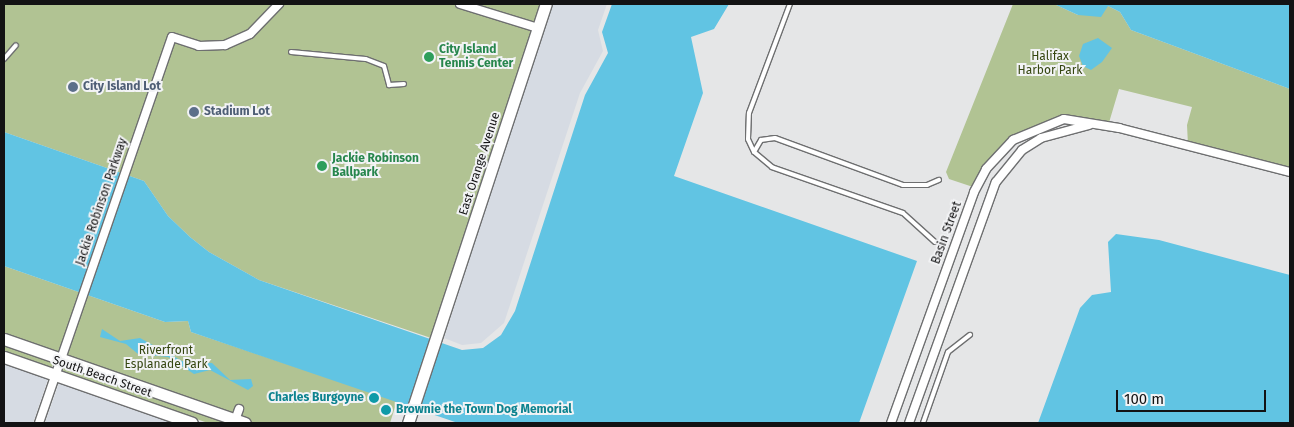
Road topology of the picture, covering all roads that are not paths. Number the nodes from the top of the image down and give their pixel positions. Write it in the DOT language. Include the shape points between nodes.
graph roads {
  1 [pos="279,4"];
  2 [pos="460,4"];
  3 [pos="546,4"];
  4 [pos="790,4"];
  5 [pos="538,28"];
  6 [pos="16,45"];
  7 [pos="291,52"];
  8 [pos="4,58"];
  9 [pos="404,84"];
  10 [pos="1094,124"];
  11 [pos="754,152"];
  12 [pos="1290,172"];
  13 [pos="939,180"];
  14 [pos="974,192"];
  15 [pos="989,198"];
  16 [pos="935,242"];
  17 [pos="942,280"];
  18 [pos="958,284"];
  19 [pos="970,335"];
  20 [pos="4,338"];
  21 [pos="4,357"];
  22 [pos="61,358"];
  23 [pos="910,370"];
  24 [pos="926,375"];
  25 [pos="55,376"];
  26 [pos="939,379"];
  27 [pos="238,419"];
  28 [pos="410,419"];
  29 [pos="39,423"];
  30 [pos="192,423"];
  31 [pos="891,423"];
  32 [pos="909,423"];
  33 [pos="923,423"];
  1 -- 22 [label="street, Jackie Robinson Parkway" via="250,34 225,45 199,46 172,37"];
  2 -- 5 [label="street"];
  3 -- 5 [label="street, East Orange Avenue"];
  4 -- 11 [label="lane" via="749,113 748,139"];
  5 -- 28 [label="street, East Orange Avenue"];
  6 -- 8 [label="lane"];
  7 -- 9 [label="lane" via="366,60 384,66 389,85"];
  10 -- 12 [label="street, Basin Street"];
  10 -- 14 [label="street, Basin Street" via="1064,119 1013,140 986,169"];
  10 -- 15 [label="street, Basin Street" via="1042,138 1022,150 1008,164"];
  11 -- 13 [label="lane" via="761,140 775,138 903,185 927,185"];
  11 -- 16 [label="lane" via="772,167 903,213"];
  14 -- 15 [label="street"];
  14 -- 17 [label="street, Basin Street"];
  15 -- 18 [label="street, Basin Street"];
  17 -- 18 [label="street"];
  17 -- 23 [label="street, Basin Street"];
  18 -- 24 [label="street, Basin Street"];
  19 -- 26 [label="lane" via="948,352"];
  20 -- 22 [label="street, South Beach Street"];
  21 -- 25 [label="street, South Beach Street"];
  22 -- 25 [label="street, Jackie Robinson Parkway"];
  22 -- 27 [label="street, South Beach Street"];
  23 -- 24 [label="street"];
  23 -- 31 [label="street, Basin Street"];
  24 -- 26 [label="lane"];
  24 -- 32 [label="street, Basin Street"];
  25 -- 29 [label="street, Jackie Robinson Parkway"];
  25 -- 30 [label="street, South Beach Street"];
  26 -- 33 [label="lane"];
}
